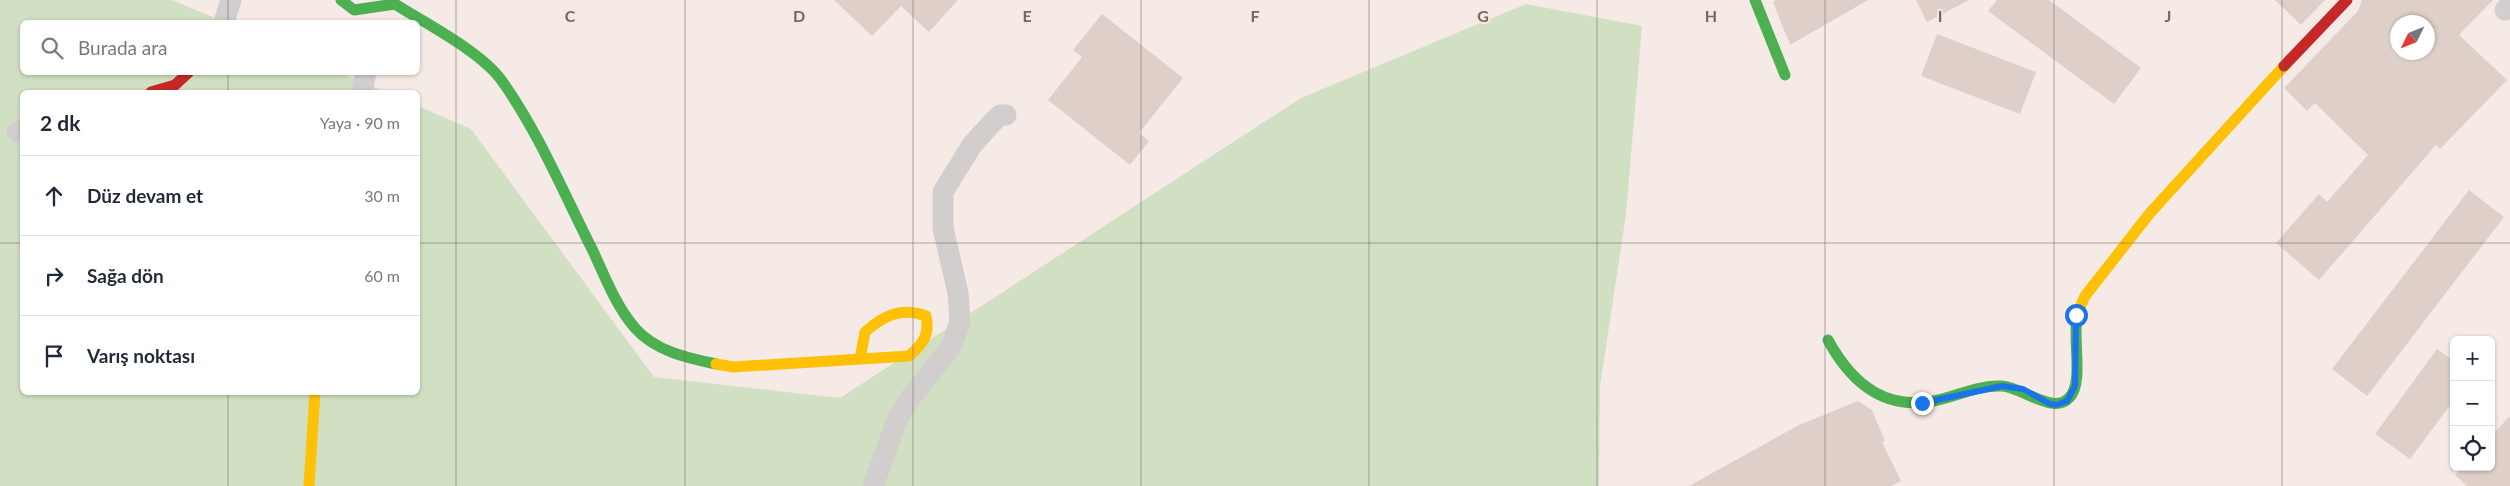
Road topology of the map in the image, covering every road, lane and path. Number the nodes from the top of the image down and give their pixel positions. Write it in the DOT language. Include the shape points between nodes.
graph roads {
  1 [pos="231,0"];
  2 [pos="1755,0"];
  3 [pos="2348,0"];
  4 [pos="351,11"];
  5 [pos="225,20"];
  6 [pos="420,20"];
  7 [pos="420,20"];
  8 [pos="186,75"];
  9 [pos="365,75"];
  10 [pos="1785,75"];
  11 [pos="158,90"];
  12 [pos="362,90"];
  13 [pos="1006,115"];
  14 [pos="1828,340"];
  15 [pos="860,359"];
  16 [pos="315,395"];
  17 [pos="309,486"];
  18 [pos="873,486"];
  1 -- 5 [label="street"];
  2 -- 10 [label="street"];
  3 -- 14 [label="street" via="2150,213 2085,296 2074,327 2075,386 2067,401 2050,404 2023,389 2002,386 1922,403 1894,400 1858,382 1840,362"];
  4 -- 6 [label="street" via="395,4"];
  7 -- 15 [label="street" via="473,54 501,79 532,128 616,299 635,328 656,345 686,358 733,367"];
  8 -- 11 [label="street" via="175,85"];
  9 -- 12 [label="street"];
  13 -- 18 [label="street" via="1000,115 972,145 943,192 943,228 958,293 960,322 951,347 897,420"];
  15 -- 15 [label="street" via="909,356 924,343 929,328 926,316 913,310 888,315 865,332"];
  16 -- 17 [label="street"];
}
